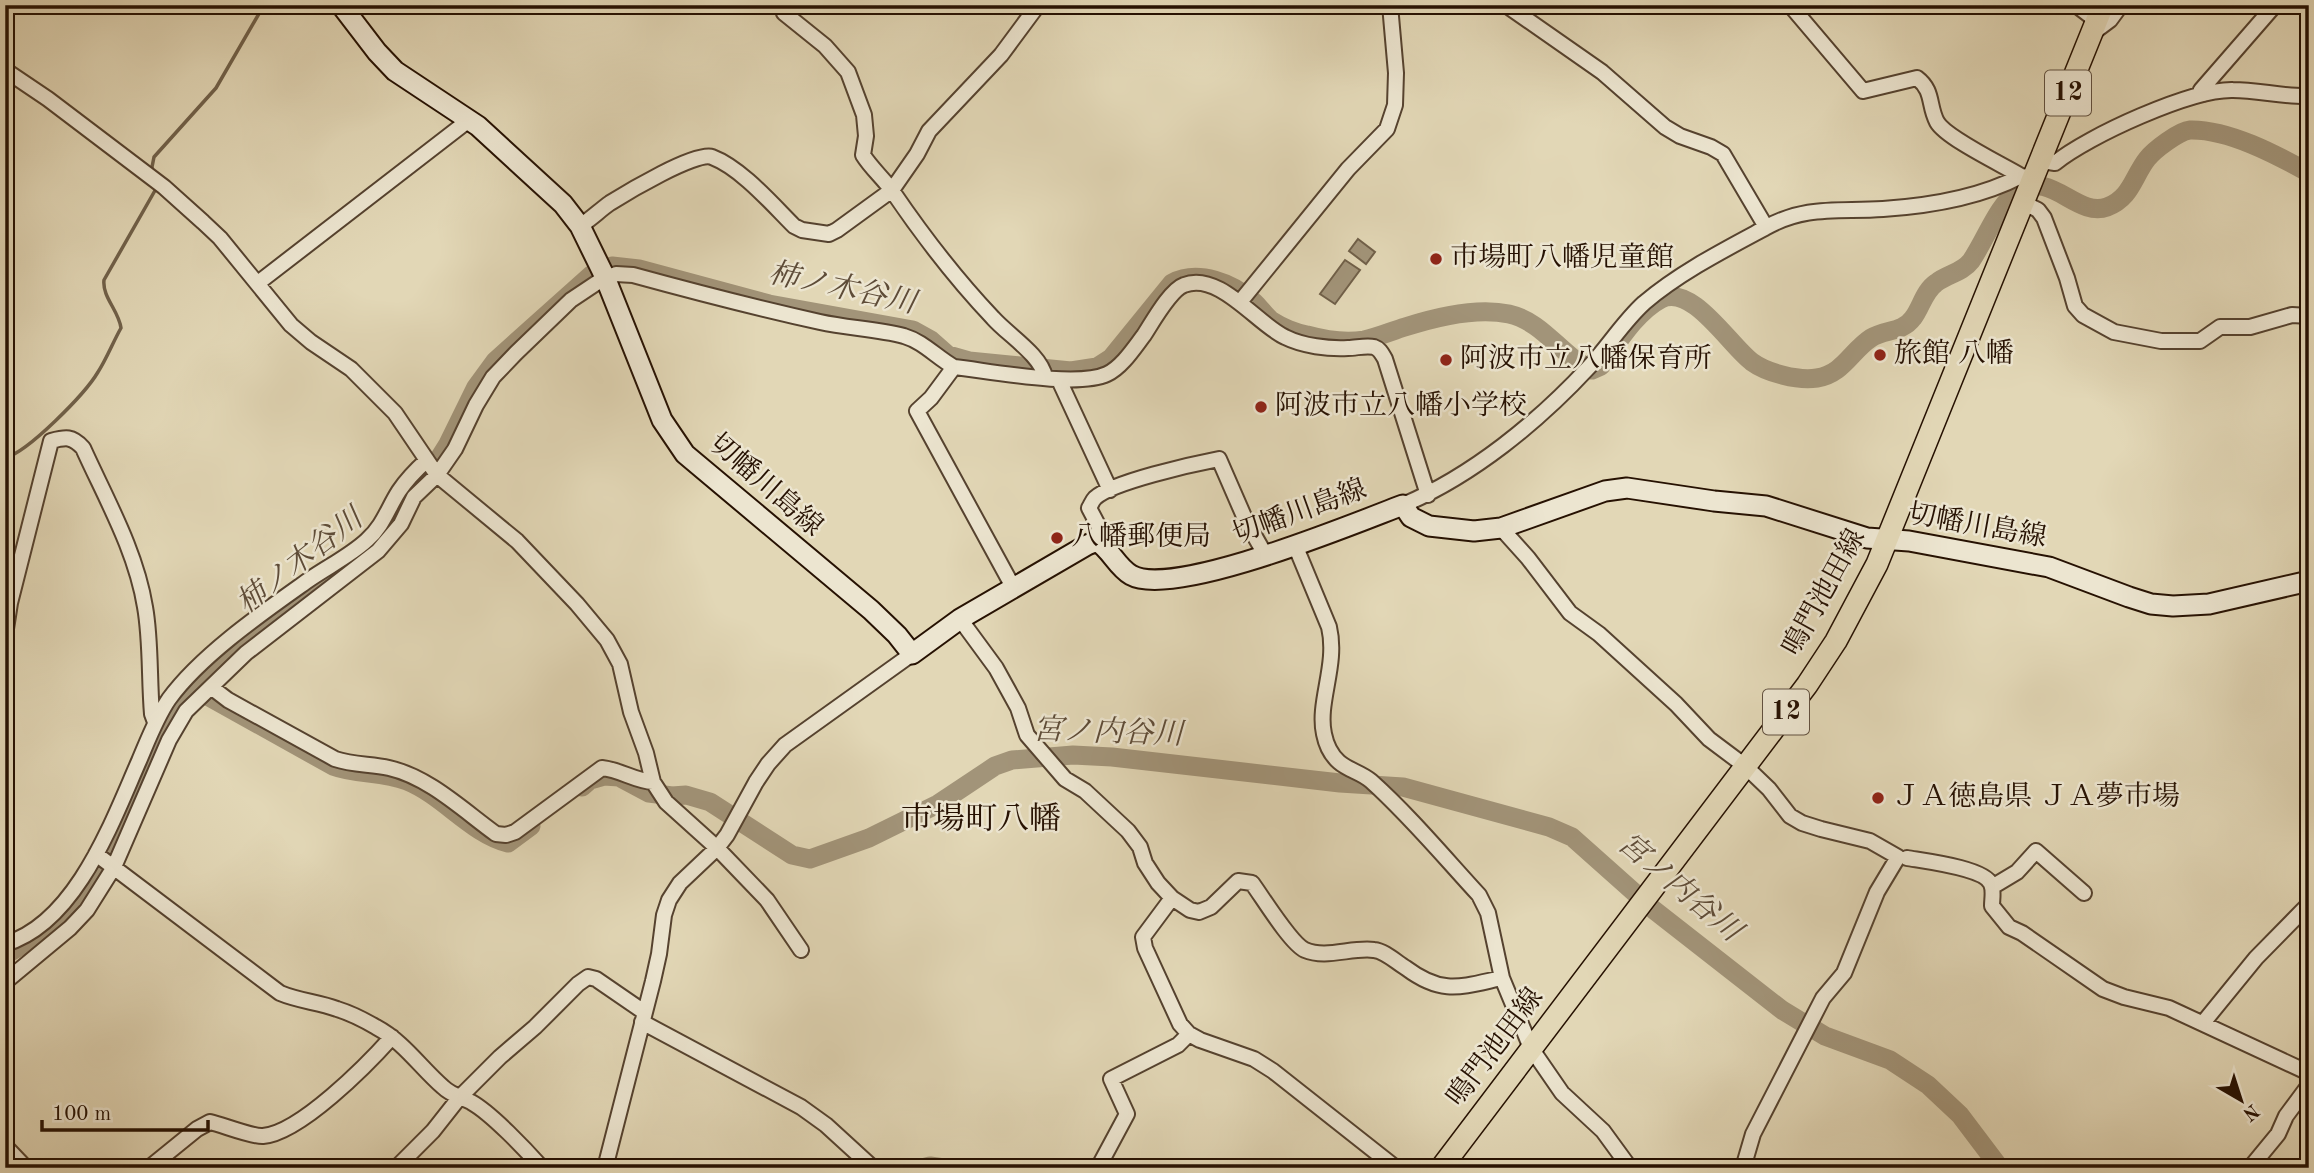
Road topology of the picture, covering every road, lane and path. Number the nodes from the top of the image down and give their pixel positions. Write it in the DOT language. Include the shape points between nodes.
graph roads {
  1 [pos="341,5"];
  2 [pos="785,5"];
  3 [pos="1038,5"];
  4 [pos="1390,5"];
  5 [pos="1506,5"];
  6 [pos="1790,5"];
  7 [pos="2076,5"];
  8 [pos="2121,5"];
  9 [pos="2275,5"];
  10 [pos="2098,20"];
  11 [pos="5,70"];
  12 [pos="2204,94"];
  13 [pos="2309,96"];
  14 [pos="469,120"];
  15 [pos="2030,182"];
  16 [pos="892,190"];
  17 [pos="580,226"];
  18 [pos="1766,227"];
  19 [pos="603,272"];
  20 [pos="258,283"];
  21 [pos="1240,302"];
  22 [pos="2309,316"];
  23 [pos="954,367"];
  24 [pos="1048,374"];
  25 [pos="432,467"];
  26 [pos="1110,490"];
  27 [pos="1428,495"];
  28 [pos="1403,505"];
  29 [pos="1501,528"];
  30 [pos="1887,539"];
  31 [pos="1097,541"];
  32 [pos="1295,545"];
  33 [pos="1266,556"];
  34 [pos="2309,581"];
  35 [pos="1013,587"];
  36 [pos="960,619"];
  37 [pos="5,635"];
  38 [pos="912,654"];
  39 [pos="209,679"];
  40 [pos="155,722"];
  41 [pos="1745,766"];
  42 [pos="655,785"];
  43 [pos="717,848"];
  44 [pos="1907,858"];
  45 [pos="105,860"];
  46 [pos="1992,887"];
  47 [pos="2084,893"];
  48 [pos="1172,898"];
  49 [pos="2309,904"];
  50 [pos="5,944"];
  51 [pos="801,950"];
  52 [pos="1502,978"];
  53 [pos="5,982"];
  54 [pos="643,1017"];
  55 [pos="2203,1023"];
  56 [pos="1189,1034"];
  57 [pos="392,1037"];
  58 [pos="1531,1048"];
  59 [pos="2309,1073"];
  60 [pos="2309,1085"];
  61 [pos="459,1098"];
  62 [pos="5,1146"];
  63 [pos="26,1168"];
  64 [pos="149,1168"];
  65 [pos="396,1168"];
  66 [pos="542,1168"];
  67 [pos="605,1168"];
  68 [pos="873,1168"];
  69 [pos="1098,1168"];
  70 [pos="1396,1168"];
  71 [pos="1441,1168"];
  72 [pos="1630,1168"];
  73 [pos="1743,1168"];
  74 [pos="2250,1168"];
  1 -- 14 [label="main road, 切幡川島線" via="395,71"];
  2 -- 16 [label="street" via="783,13 825,46 848,72 864,115 863,155"];
  3 -- 16 [label="street" via="1001,55 929,131"];
  4 -- 21 [label="street" via="1396,84 1387,129 1348,169"];
  5 -- 18 [label="street" via="1602,72 1665,127 1723,154"];
  6 -- 15 [label="street" via="1863,91 1917,78 1927,86 1937,122 1948,133"];
  7 -- 10 [label="street"];
  8 -- 10 [label="street" via="2110,20"];
  9 -- 12 [label="street" via="2201,90"];
  10 -- 15 [label="main road, 鳴門池田線 / 12"];
  11 -- 20 [label="street" via="164,187 220,238"];
  12 -- 13 [label="street" via="2232,90"];
  12 -- 15 [label="street" via="2071,149"];
  14 -- 17 [label="main road, 切幡川島線" via="505,148"];
  14 -- 20 [label="street"];
  15 -- 18 [label="street" via="2010,182 1963,196 1885,209 1807,211"];
  15 -- 22 [label="street" via="2075,306 2114,332 2161,341 2200,341 2220,327 2250,327 2292,315"];
  15 -- 30 [label="main road, 鳴門池田線 / 12"];
  16 -- 17 [label="street" via="829,234 802,230 746,179 705,156 681,163"];
  16 -- 24 [label="street" via="909,219 992,317"];
  17 -- 19 [label="main road, 切幡川島線"];
  18 -- 27 [label="street" via="1671,282 1643,304 1545,411"];
  19 -- 23 [label="street" via="904,337 923,344"];
  19 -- 25 [label="street" via="493,377 455,449"];
  19 -- 38 [label="main road, 切幡川島線" via="662,420 685,454 871,610"];
  20 -- 25 [label="street" via="291,325 351,369 395,413"];
  21 -- 24 [label="street" via="1219,290 1184,285 1108,374 1084,380"];
  21 -- 27 [label="street" via="1285,337 1312,345 1378,348"];
  23 -- 24 [label="street"];
  23 -- 35 [label="street" via="917,411"];
  24 -- 26 [label="street"];
  25 -- 39 [label="street" via="401,524 378,551"];
  25 -- 39 [label="street" via="413,472 366,541 311,578"];
  25 -- 42 [label="street" via="517,541 607,640 620,664"];
  26 -- 31 [label="street" via="1095,498 1089,508 1099,527"];
  26 -- 33 [label="street" via="1219,459"];
  27 -- 28 [label="street"];
  28 -- 29 [label="main road, 切幡川島線" via="1411,517 1429,526 1475,531"];
  28 -- 32 [label="main road, 切幡川島線"];
  29 -- 30 [label="main road, 切幡川島線" via="1605,491 1627,488 1766,506 1857,535"];
  29 -- 41 [label="street" via="1570,613"];
  30 -- 34 [label="main road, 切幡川島線" via="2049,567 2151,604 2209,604"];
  30 -- 41 [label="main road, 鳴門池田線 / 12" via="1836,641"];
  31 -- 33 [label="main road, 切幡川島線" via="1132,576 1152,580 1210,572"];
  31 -- 35 [label="main road"];
  32 -- 33 [label="main road, 切幡川島線"];
  32 -- 52 [label="street" via="1332,640 1323,732 1329,750 1339,762 1371,781 1479,895 1488,913"];
  35 -- 36 [label="main road"];
  36 -- 38 [label="main road"];
  36 -- 48 [label="street" via="996,668 1027,735 1065,779 1086,791 1128,831"];
  37 -- 40 [label="street" via="51,441 76,440 130,552 141,587"];
  38 -- 43 [label="street" via="785,745 756,782"];
  39 -- 40 [label="street" via="169,699"];
  39 -- 42 [label="street" via="228,700 335,759 390,768 418,779 496,834 515,832 602,768 617,769"];
  39 -- 45 [label="street" via="169,740"];
  40 -- 45 [label="street" via="109,830"];
  41 -- 58 [label="main road, 鳴門池田線 / 12"];
  41 -- 73 [label="street" via="1790,816 1870,841 1898,856 1877,892 1844,972 1823,998 1753,1134"];
  42 -- 43 [label="street" via="666,802"];
  43 -- 51 [label="street" via="766,900"];
  43 -- 54 [label="street" via="669,900"];
  44 -- 46 [label="street" via="1983,875"];
  45 -- 50 [label="street" via="43,923"];
  45 -- 53 [label="street" via="87,910"];
  45 -- 57 [label="street" via="280,993 337,1009"];
  46 -- 47 [label="street" via="2017,872 2036,851"];
  46 -- 55 [label="street" via="1992,906 2009,927 2075,971 2103,989"];
  48 -- 52 [label="street" via="1199,912 1238,881 1252,883 1303,950 1378,950 1423,981 1444,987"];
  48 -- 56 [label="street" via="1143,937 1180,1024"];
  49 -- 55 [label="street" via="2256,958"];
  52 -- 58 [label="street"];
  54 -- 61 [label="street" via="588,977"];
  54 -- 67 [label="street"];
  54 -- 68 [label="street" via="801,1107"];
  55 -- 59 [label="street"];
  56 -- 69 [label="street" via="1178,1045 1111,1079 1127,1114"];
  56 -- 70 [label="street" via="1273,1071"];
  57 -- 61 [label="street"];
  57 -- 64 [label="street" via="354,1079 287,1129 262,1136 209,1122"];
  58 -- 71 [label="main road, 鳴門池田線 / 12"];
  58 -- 72 [label="street" via="1562,1093 1602,1131"];
  60 -- 74 [label="street"];
  61 -- 65 [label="street"];
  61 -- 66 [label="street" via="483,1112"];
  62 -- 63 [label="street"];
}
